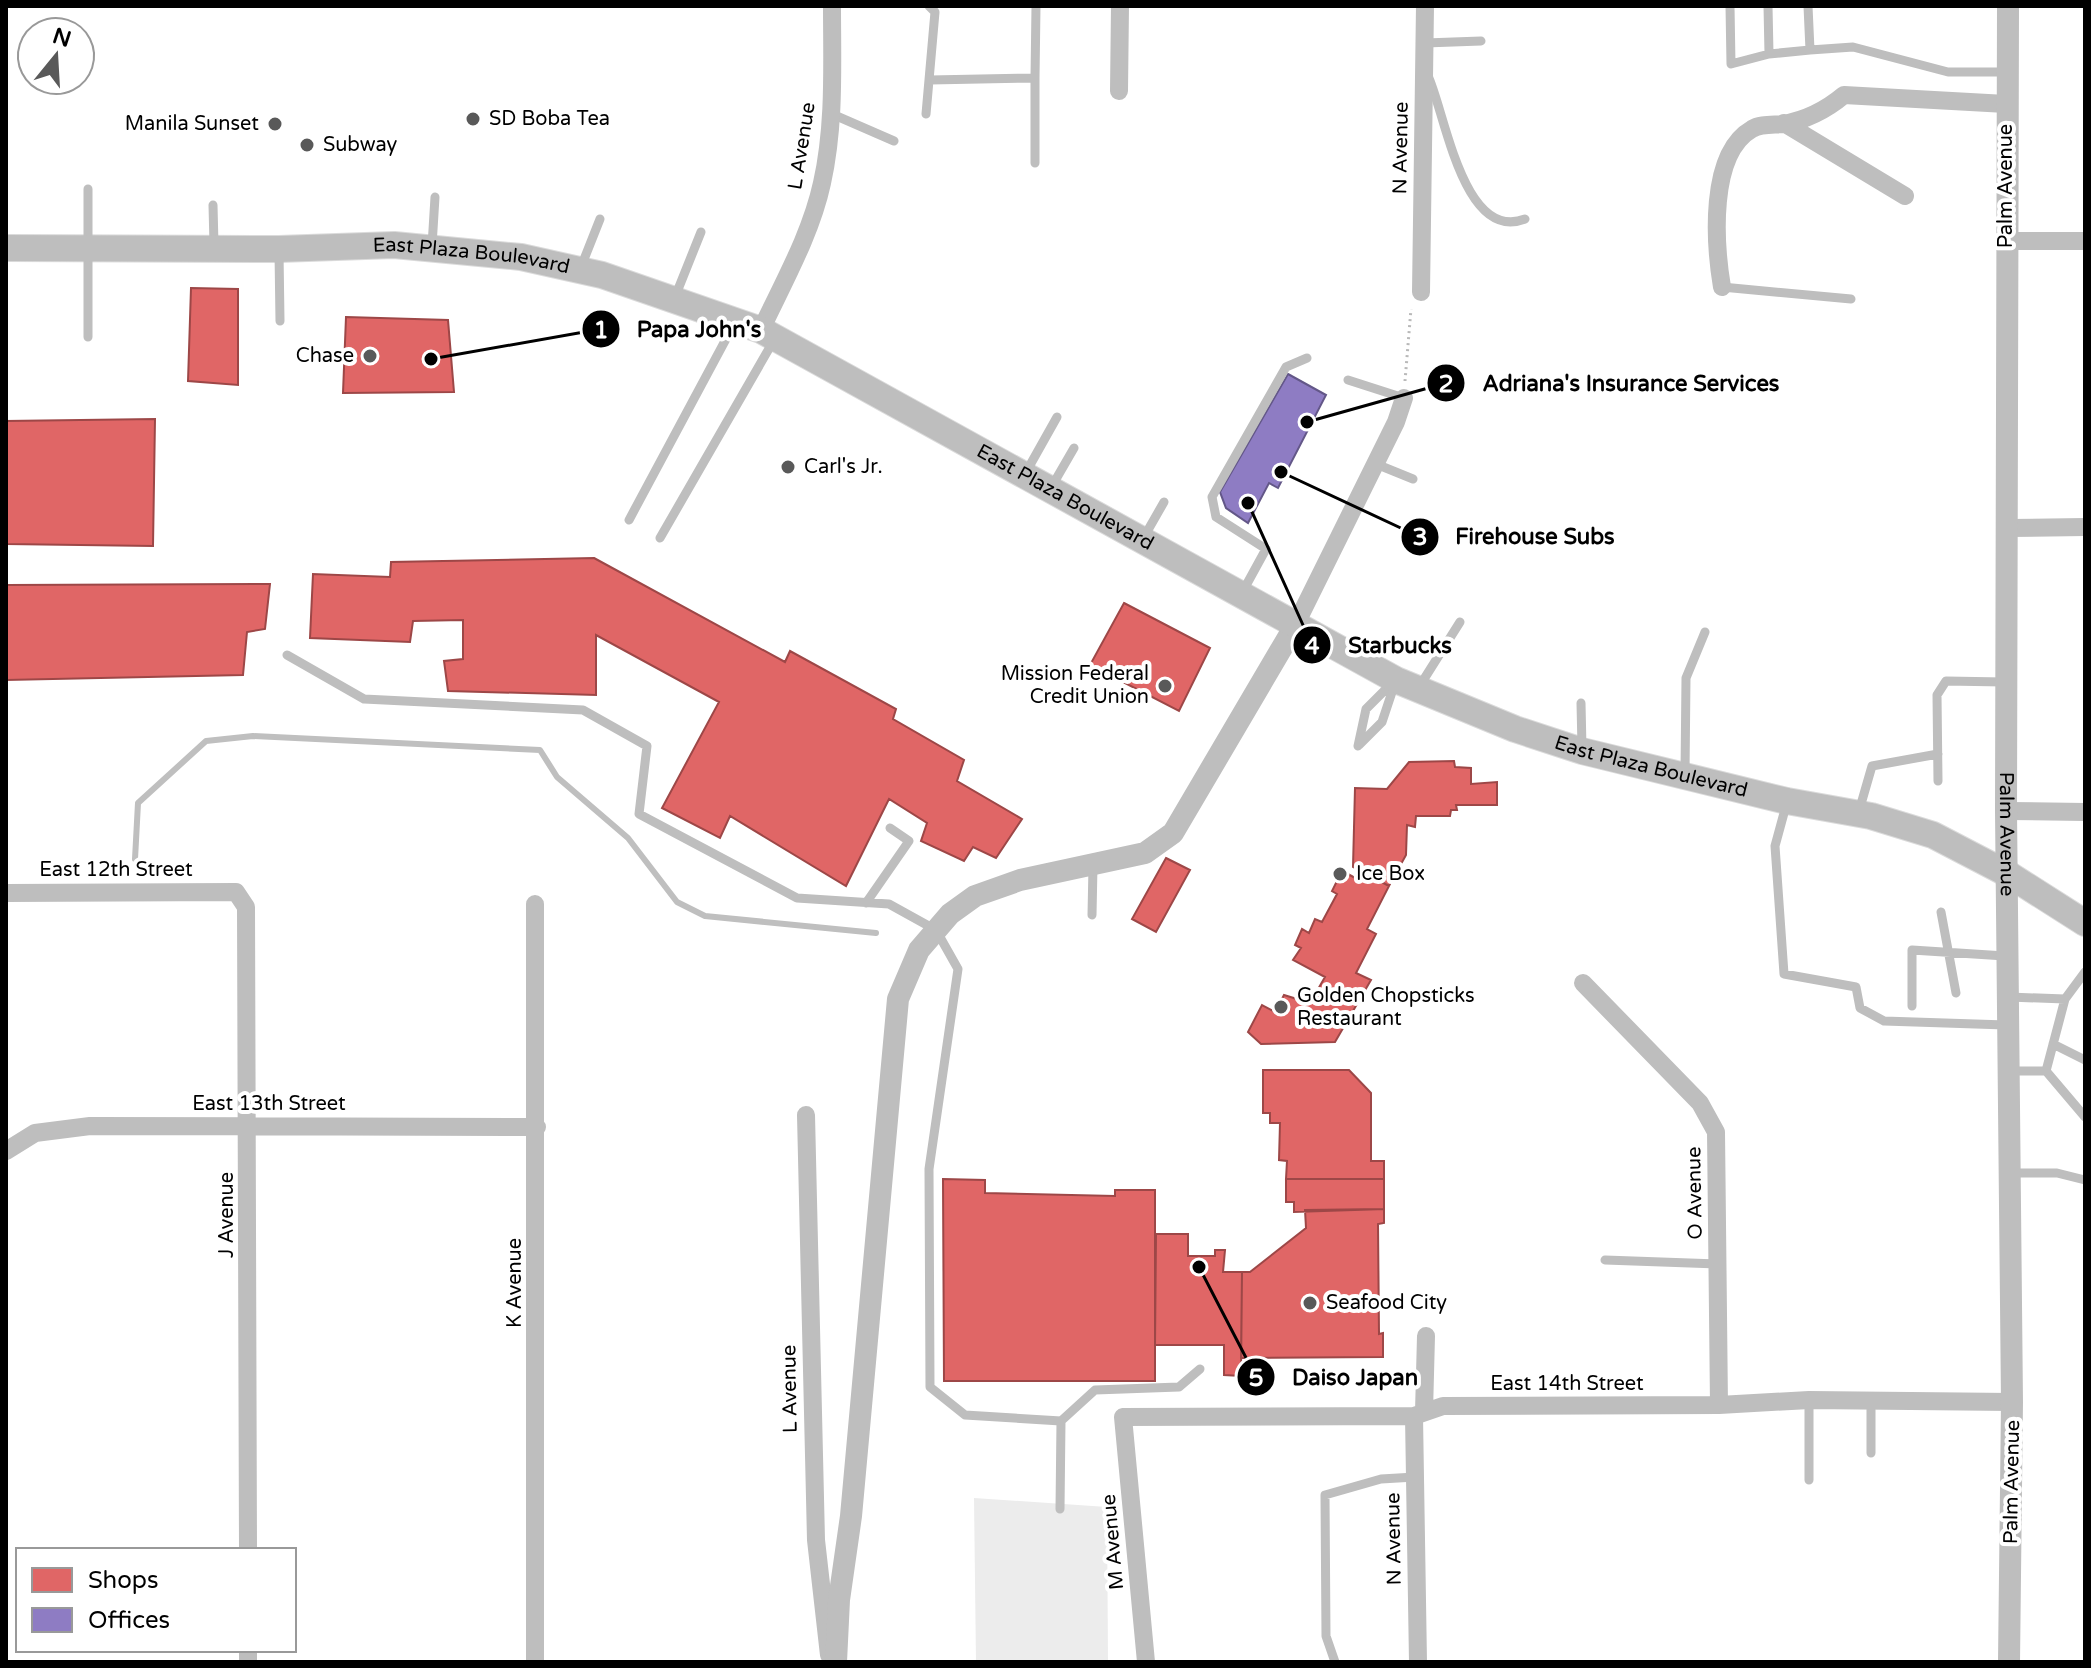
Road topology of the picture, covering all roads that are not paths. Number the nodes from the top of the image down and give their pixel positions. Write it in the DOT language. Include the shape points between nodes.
graph roads {
  1 [pos="832,6"];
  2 [pos="929,6"];
  3 [pos="1036,6"];
  4 [pos="1120,6"];
  5 [pos="1425,6"];
  6 [pos="1730,6"];
  7 [pos="1768,6"];
  8 [pos="1808,6"];
  9 [pos="2008,6"];
  10 [pos="1481,41"];
  11 [pos="1425,43"];
  12 [pos="1810,50"];
  13 [pos="1769,54"];
  14 [pos="1424,69"];
  15 [pos="2007,72"];
  16 [pos="1035,78"];
  17 [pos="930,80"];
  18 [pos="1119,91"];
  19 [pos="2006,104"];
  20 [pos="832,114"];
  21 [pos="926,114"];
  22 [pos="1784,123"];
  23 [pos="894,141"];
  24 [pos="1035,163"];
  25 [pos="88,189"];
  26 [pos="1905,196"];
  27 [pos="435,197"];
  28 [pos="213,205"];
  29 [pos="600,219"];
  30 [pos="1525,219"];
  31 [pos="701,232"];
  32 [pos="2006,241"];
  33 [pos="2085,241"];
  34 [pos="6,248"];
  35 [pos="88,248"];
  36 [pos="432,248"];
  37 [pos="214,249"];
  38 [pos="279,249"];
  39 [pos="579,270"];
  40 [pos="1722,287"];
  41 [pos="1421,292"];
  42 [pos="1851,299"];
  43 [pos="674,300"];
  44 [pos="280,321"];
  45 [pos="735,321"];
  46 [pos="768,334"];
  47 [pos="88,337"];
  48 [pos="1307,358"];
  49 [pos="1348,380"];
  50 [pos="1404,398"];
  51 [pos="1057,417"];
  52 [pos="1074,448"];
  53 [pos="1376,464"];
  54 [pos="1025,475"];
  55 [pos="1413,479"];
  56 [pos="1050,489"];
  57 [pos="1164,502"];
  58 [pos="629,520"];
  59 [pos="2085,527"];
  60 [pos="2009,528"];
  61 [pos="660,538"];
  62 [pos="1142,540"];
  63 [pos="1241,594"];
  64 [pos="1460,622"];
  65 [pos="1296,624"];
  66 [pos="1705,632"];
  67 [pos="287,655"];
  68 [pos="2008,682"];
  69 [pos="1407,684"];
  70 [pos="1581,703"];
  71 [pos="1582,751"];
  72 [pos="1938,754"];
  73 [pos="1685,776"];
  74 [pos="1938,781"];
  75 [pos="1787,801"];
  76 [pos="2006,811"];
  77 [pos="2085,812"];
  78 [pos="1858,814"];
  79 [pos="890,828"];
  80 [pos="1093,865"];
  81 [pos="2008,874"];
  82 [pos="227,892"];
  83 [pos="6,893"];
  84 [pos="866,903"];
  85 [pos="535,904"];
  86 [pos="1941,912"];
  87 [pos="1092,915"];
  88 [pos="2085,923"];
  89 [pos="936,930"];
  90 [pos="1951,952"];
  91 [pos="2009,956"];
  92 [pos="2085,972"];
  93 [pos="1583,983"];
  94 [pos="1956,993"];
  95 [pos="2009,997"];
  96 [pos="2065,999"];
  97 [pos="1912,1006"];
  98 [pos="2010,1025"];
  99 [pos="2053,1044"];
  100 [pos="2085,1060"];
  101 [pos="2010,1071"];
  102 [pos="2046,1071"];
  103 [pos="806,1115"];
  104 [pos="2085,1117"];
  105 [pos="249,1126"];
  106 [pos="537,1127"];
  107 [pos="6,1151"];
  108 [pos="2011,1173"];
  109 [pos="2085,1180"];
  110 [pos="1605,1260"];
  111 [pos="1718,1264"];
  112 [pos="1426,1336"];
  113 [pos="1200,1369"];
  114 [pos="1809,1400"];
  115 [pos="1871,1400"];
  116 [pos="2012,1402"];
  117 [pos="1719,1405"];
  118 [pos="1419,1414"];
  119 [pos="1123,1417"];
  120 [pos="1061,1421"];
  121 [pos="1871,1453"];
  122 [pos="1415,1477"];
  123 [pos="1809,1480"];
  124 [pos="1060,1509"];
  125 [pos="248,1548"];
  126 [pos="535,1662"];
  127 [pos="830,1662"];
  128 [pos="836,1662"];
  129 [pos="1146,1662"];
  130 [pos="1335,1662"];
  131 [pos="1418,1662"];
  132 [pos="2009,1662"];
  1 -- 20 [label="street, L Avenue"];
  2 -- 17 [label="lane" via="935,12"];
  3 -- 16 [label="lane"];
  4 -- 18 [label="street"];
  5 -- 11 [label="street, N Avenue"];
  6 -- 13 [label="lane" via="1731,64"];
  7 -- 13 [label="lane"];
  8 -- 12 [label="lane"];
  9 -- 15 [label="street, Palm Avenue"];
  10 -- 11 [label="lane"];
  11 -- 14 [label="street, N Avenue"];
  12 -- 13 [label="lane"];
  12 -- 15 [label="lane" via="1853,47 1948,72"];
  14 -- 30 [label="lane" via="1466,189 1488,214 1516,222"];
  14 -- 41 [label="street, N Avenue"];
  15 -- 19 [label="street, Palm Avenue"];
  16 -- 17 [label="lane"];
  16 -- 24 [label="lane"];
  17 -- 21 [label="lane"];
  19 -- 22 [label="street" via="1844,95 1824,112"];
  19 -- 32 [label="street, Palm Avenue"];
  20 -- 23 [label="lane"];
  20 -- 46 [label="street, L Avenue" via="822,185"];
  22 -- 26 [label="street"];
  22 -- 40 [label="street" via="1751,129 1728,157 1719,180 1717,256"];
  25 -- 35 [label="lane"];
  27 -- 36 [label="lane"];
  28 -- 37 [label="lane"];
  29 -- 39 [label="lane"];
  31 -- 43 [label="lane"];
  32 -- 33 [label="street"];
  32 -- 60 [label="street, Palm Avenue"];
  34 -- 35 [label="main road, East Plaza Boulevard"];
  35 -- 37 [label="main road, East Plaza Boulevard"];
  35 -- 47 [label="lane"];
  36 -- 38 [label="main road, East Plaza Boulevard"];
  36 -- 39 [label="main road, East Plaza Boulevard" via="521,257"];
  37 -- 38 [label="main road, East Plaza Boulevard"];
  38 -- 44 [label="lane"];
  39 -- 43 [label="main road, East Plaza Boulevard"];
  40 -- 42 [label="lane"];
  43 -- 45 [label="main road, East Plaza Boulevard"];
  45 -- 46 [label="main road, East Plaza Boulevard"];
  45 -- 58 [label="lane"];
  46 -- 54 [label="main road, East Plaza Boulevard"];
  46 -- 61 [label="lane"];
  48 -- 63 [label="lane" via="1286,367 1212,497 1216,517 1266,549"];
  49 -- 50 [label="lane"];
  50 -- 53 [label="street"];
  51 -- 54 [label="lane"];
  52 -- 56 [label="lane"];
  53 -- 55 [label="lane"];
  53 -- 65 [label="street"];
  54 -- 56 [label="main road, East Plaza Boulevard"];
  56 -- 62 [label="main road, East Plaza Boulevard"];
  57 -- 62 [label="lane"];
  59 -- 60 [label="street"];
  60 -- 68 [label="street, Palm Avenue"];
  62 -- 63 [label="main road, East Plaza Boulevard"];
  63 -- 65 [label="main road, East Plaza Boulevard"];
  64 -- 69 [label="lane"];
  65 -- 69 [label="main road, East Plaza Boulevard"];
  65 -- 80 [label="street" via="1173,833 1145,853"];
  66 -- 73 [label="lane" via="1686,678"];
  67 -- 84 [label="lane" via="364,699 583,710 647,746 639,814 797,898"];
  68 -- 72 [label="lane" via="1946,681 1937,695"];
  68 -- 76 [label="street, Palm Avenue"];
  69 -- 69 [label="lane" via="1366,709 1358,746 1382,722"];
  69 -- 71 [label="main road, East Plaza Boulevard"];
  70 -- 71 [label="lane"];
  71 -- 73 [label="main road, East Plaza Boulevard"];
  72 -- 74 [label="lane"];
  72 -- 78 [label="lane" via="1872,766"];
  73 -- 75 [label="main road, East Plaza Boulevard"];
  75 -- 78 [label="main road, East Plaza Boulevard"];
  75 -- 98 [label="lane" via="1775,846 1784,974 1856,987 1860,1008 1884,1021"];
  76 -- 77 [label="street"];
  76 -- 81 [label="street, Palm Avenue"];
  78 -- 81 [label="main road, East Plaza Boulevard" via="1933,835"];
  79 -- 84 [label="lane" via="909,841"];
  80 -- 87 [label="lane"];
  80 -- 89 [label="street" via="1020,880 975,896"];
  81 -- 88 [label="main road, East Plaza Boulevard"];
  81 -- 91 [label="street, Palm Avenue"];
  82 -- 83 [label="street, East 12th Street"];
  82 -- 105 [label="street, J Avenue" via="236,892 246,907"];
  84 -- 89 [label="lane" via="889,904"];
  85 -- 106 [label="street, K Avenue"];
  86 -- 90 [label="lane"];
  89 -- 120 [label="lane" via="958,969 929,1169 930,1387 965,1415"];
  89 -- 128 [label="street" via="919,950 898,999"];
  90 -- 91 [label="lane"];
  90 -- 94 [label="lane"];
  90 -- 97 [label="lane" via="1912,950"];
  91 -- 95 [label="street, Palm Avenue"];
  92 -- 96 [label="lane"];
  93 -- 111 [label="street, O Avenue" via="1700,1103 1716,1132"];
  95 -- 96 [label="lane"];
  95 -- 98 [label="street, Palm Avenue"];
  96 -- 99 [label="lane"];
  98 -- 101 [label="street, Palm Avenue"];
  99 -- 100 [label="lane"];
  99 -- 102 [label="lane"];
  101 -- 102 [label="lane"];
  101 -- 108 [label="street, Palm Avenue"];
  102 -- 104 [label="lane"];
  103 -- 127 [label="street, L Avenue" via="816,1540"];
  105 -- 106 [label="street, East 13th Street"];
  105 -- 107 [label="street, East 13th Street" via="90,1126 35,1133"];
  105 -- 125 [label="street, J Avenue"];
  106 -- 126 [label="street, K Avenue"];
  108 -- 109 [label="lane" via="2057,1173"];
  108 -- 116 [label="street, Palm Avenue"];
  110 -- 111 [label="lane"];
  111 -- 117 [label="street, O Avenue"];
  112 -- 118 [label="street, N Avenue"];
  113 -- 120 [label="lane" via="1179,1387 1095,1390"];
  114 -- 115 [label="street, East 14th Street"];
  114 -- 117 [label="street, East 14th Street"];
  114 -- 123 [label="lane"];
  115 -- 116 [label="street, East 14th Street"];
  115 -- 121 [label="lane"];
  116 -- 132 [label="street, Palm Avenue"];
  117 -- 118 [label="street, East 14th Street" via="1443,1406"];
  118 -- 119 [label="street, East 14th Street"];
  118 -- 122 [label="street, N Avenue"];
  119 -- 129 [label="street, M Avenue"];
  120 -- 124 [label="lane"];
  122 -- 130 [label="lane" via="1381,1479 1325,1495 1326,1636"];
  122 -- 131 [label="street, N Avenue"];
}
